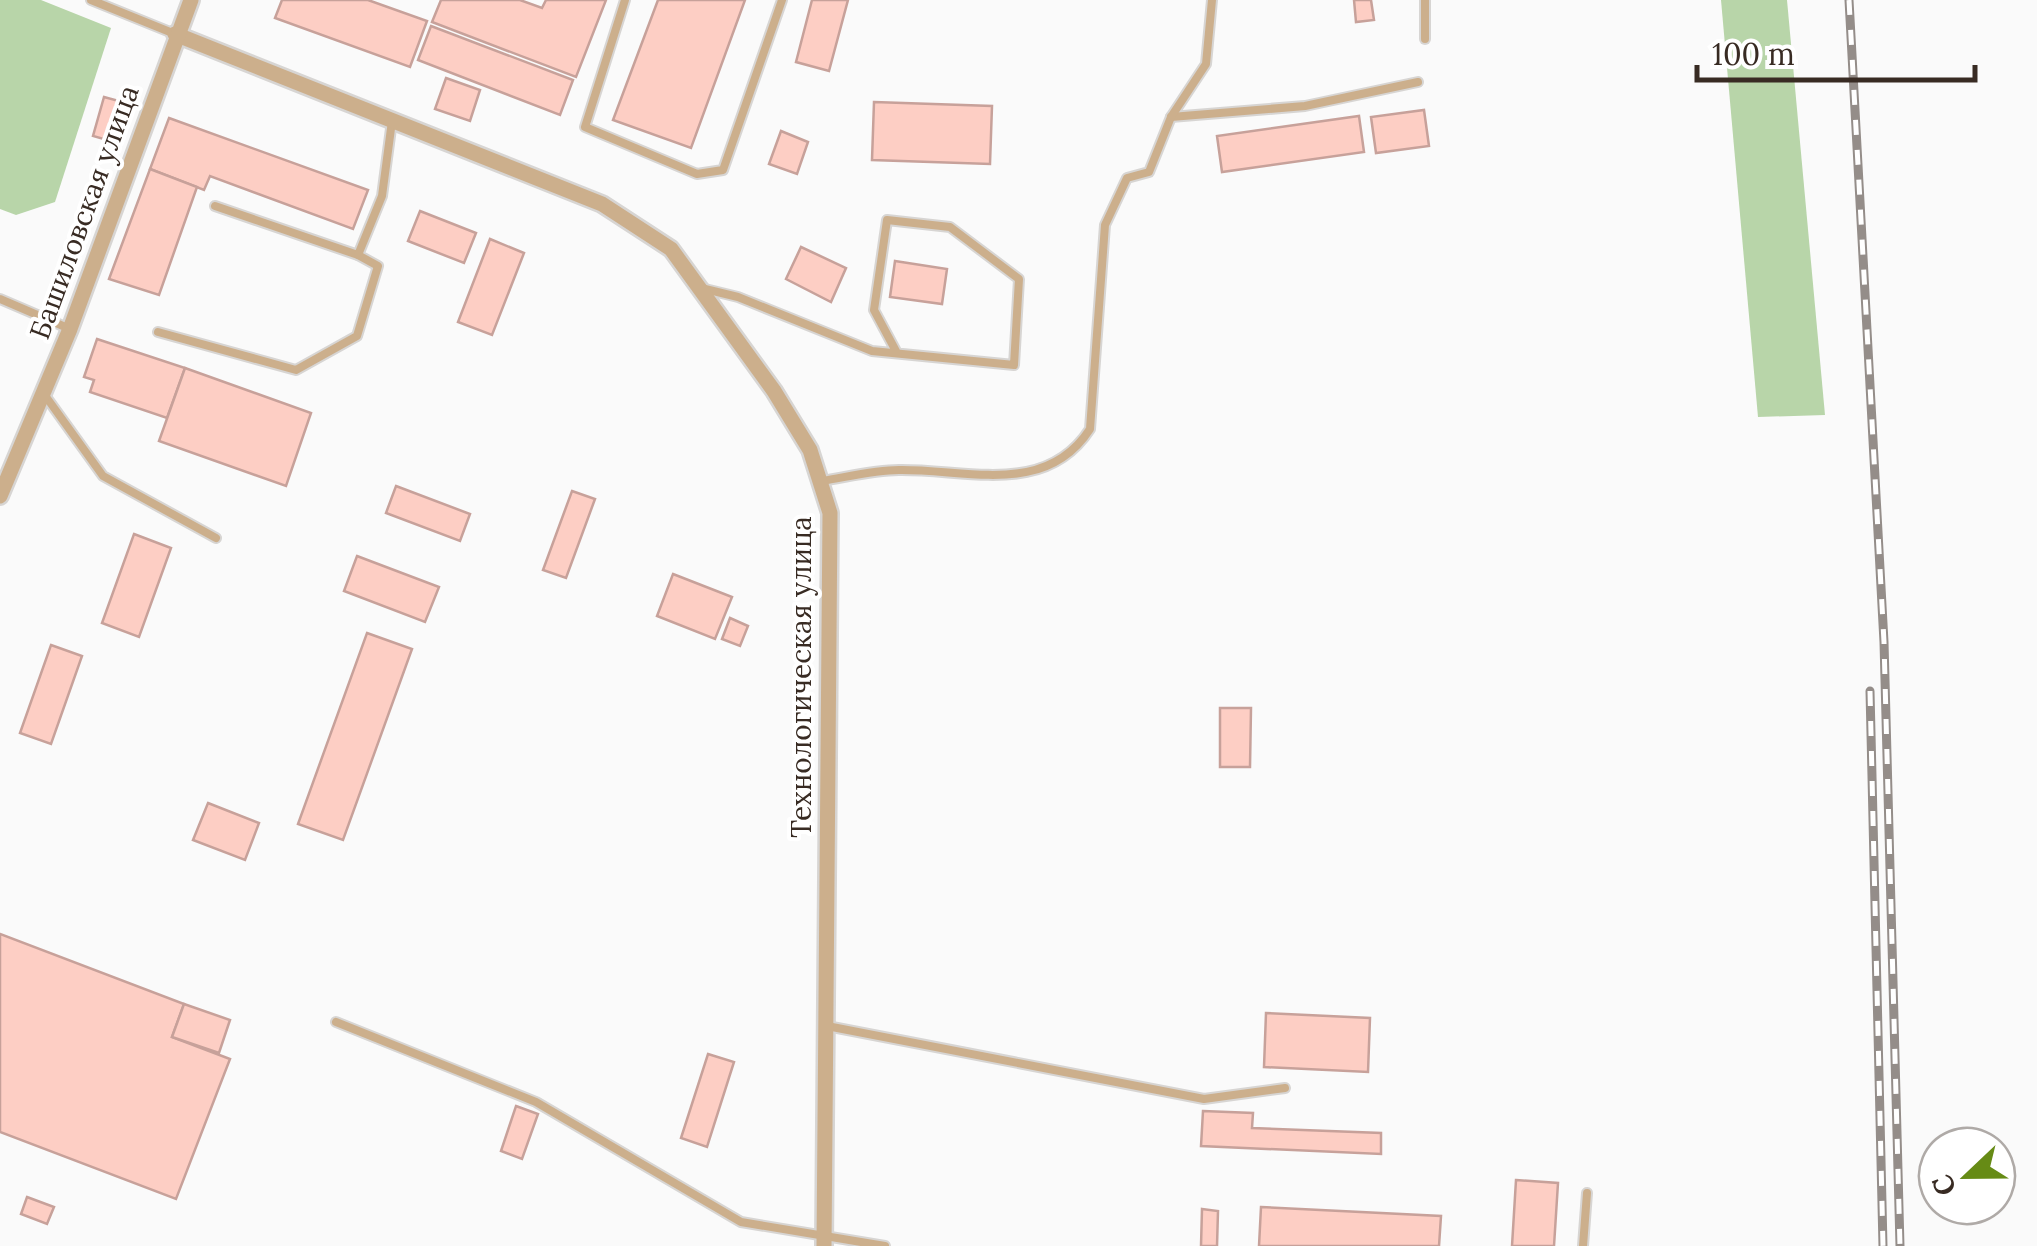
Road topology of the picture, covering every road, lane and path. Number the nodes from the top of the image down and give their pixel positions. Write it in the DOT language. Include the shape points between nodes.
graph roads {
  1 [pos="90,0"];
  2 [pos="190,0"];
  3 [pos="625,0"];
  4 [pos="782,0"];
  5 [pos="1212,0"];
  6 [pos="1425,0"];
  7 [pos="174,34"];
  8 [pos="1425,39"];
  9 [pos="1418,82"];
  10 [pos="1171,117"];
  11 [pos="392,121"];
  12 [pos="215,206"];
  13 [pos="358,256"];
  14 [pos="702,288"];
  15 [pos="0,299"];
  16 [pos="70,329"];
  17 [pos="158,332"];
  18 [pos="897,353"];
  19 [pos="44,394"];
  20 [pos="822,481"];
  21 [pos="0,496"];
  22 [pos="216,538"];
  23 [pos="336,1022"];
  24 [pos="823,1025"];
  25 [pos="1285,1088"];
  26 [pos="1587,1193"];
  27 [pos="824,1242"];
  28 [pos="885,1246"];
  29 [pos="1583,1246"];
  1 -- 7 [label="lane, Технологическая улица"];
  2 -- 7 [label="street, Башиловская улица"];
  3 -- 4 [label="lane" via="585,127 697,174 723,170"];
  5 -- 10 [label="lane" via="1206,64"];
  6 -- 8 [label="lane"];
  7 -- 11 [label="street, Технологическая улица"];
  7 -- 16 [label="street, Башиловская улица"];
  9 -- 10 [label="lane" via="1304,106"];
  10 -- 20 [label="lane" via="1149,172 1127,178 1105,225 1090,429 1076,450 1026,474 896,470"];
  11 -- 13 [label="lane" via="382,196"];
  11 -- 14 [label="street, Технологическая улица" via="602,204 671,249"];
  12 -- 13 [label="lane"];
  13 -- 17 [label="lane" via="378,266 356,336 296,370"];
  14 -- 18 [label="lane" via="872,351"];
  14 -- 20 [label="street, Технологическая улица" via="774,390"];
  15 -- 16 [label="lane"];
  16 -- 19 [label="street, Башиловская улица"];
  18 -- 18 [label="lane" via="1014,366 1019,279 950,227 888,220 874,310"];
  19 -- 21 [label="street, Башиловская улица"];
  19 -- 22 [label="lane" via="104,476"];
  20 -- 24 [label="street, Технологическая улица" via="830,513"];
  23 -- 27 [label="lane" via="536,1102 741,1222"];
  24 -- 25 [label="lane" via="1204,1098"];
  24 -- 27 [label="street, Технологическая улица"];
  26 -- 29 [label="lane"];
  27 -- 28 [label="lane"];
}
